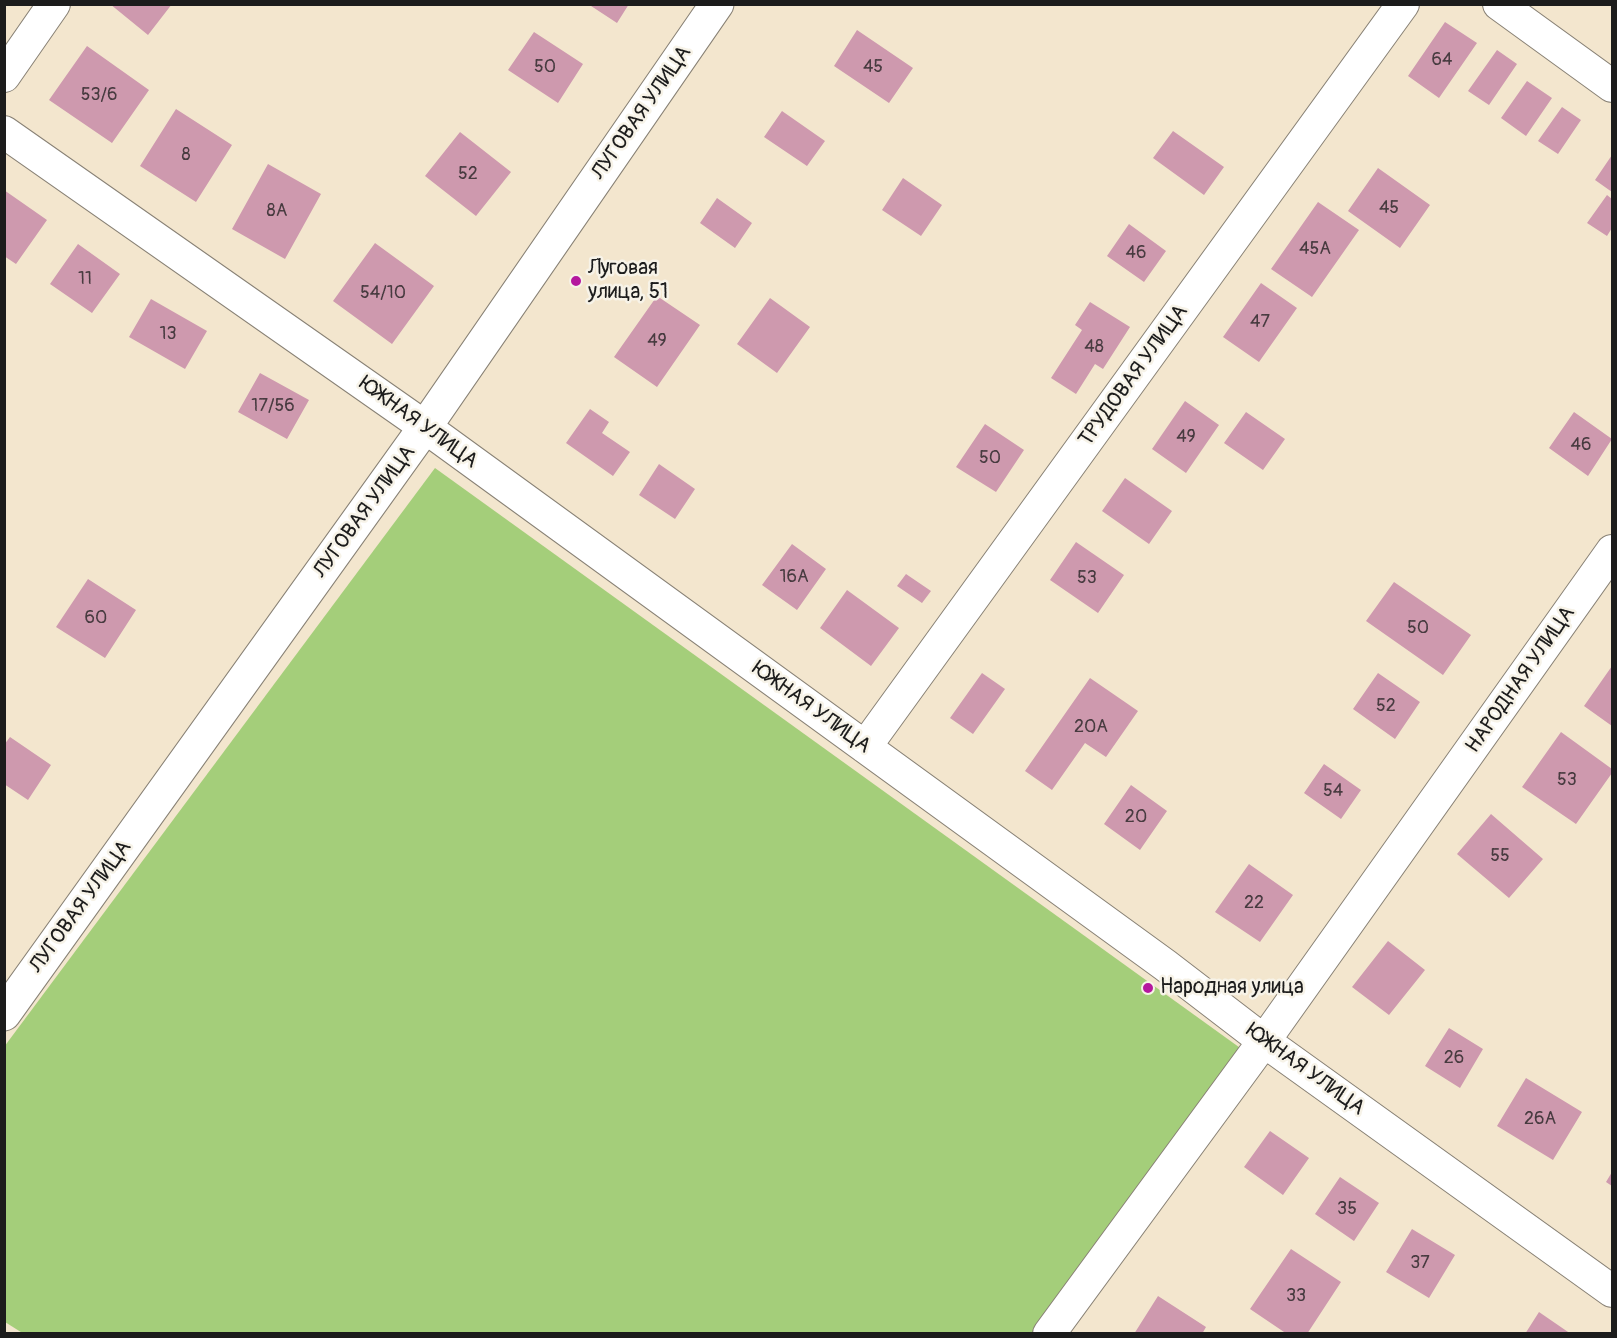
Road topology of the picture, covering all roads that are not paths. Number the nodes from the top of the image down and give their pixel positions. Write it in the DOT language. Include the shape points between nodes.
graph roads {
  1 [pos="54,4"];
  2 [pos="717,4"];
  3 [pos="1403,4"];
  4 [pos="1498,4"];
  5 [pos="4,76"];
  6 [pos="1612,86"];
  7 [pos="4,132"];
  8 [pos="425,427"];
  9 [pos="1612,551"];
  10 [pos="865,747"];
  11 [pos="4,1014"];
  12 [pos="1264,1041"];
  13 [pos="1612,1291"];
  14 [pos="1049,1334"];
  1 -- 5 [label="street"];
  2 -- 8 [label="street, ЛУГОВАЯ УЛИЦА"];
  3 -- 10 [label="street, ТРУДОВАЯ УЛИЦА"];
  4 -- 6 [label="street"];
  7 -- 8 [label="street, ЮЖНАЯ УЛИЦА"];
  8 -- 10 [label="street, ЮЖНАЯ УЛИЦА"];
  8 -- 11 [label="street, ЛУГОВАЯ УЛИЦА"];
  9 -- 12 [label="street, НАРОДНАЯ УЛИЦА"];
  10 -- 12 [label="street, ЮЖНАЯ УЛИЦА"];
  12 -- 13 [label="street, ЮЖНАЯ УЛИЦА"];
  12 -- 14 [label="street, НАРОДНАЯ УЛИЦА"];
}
